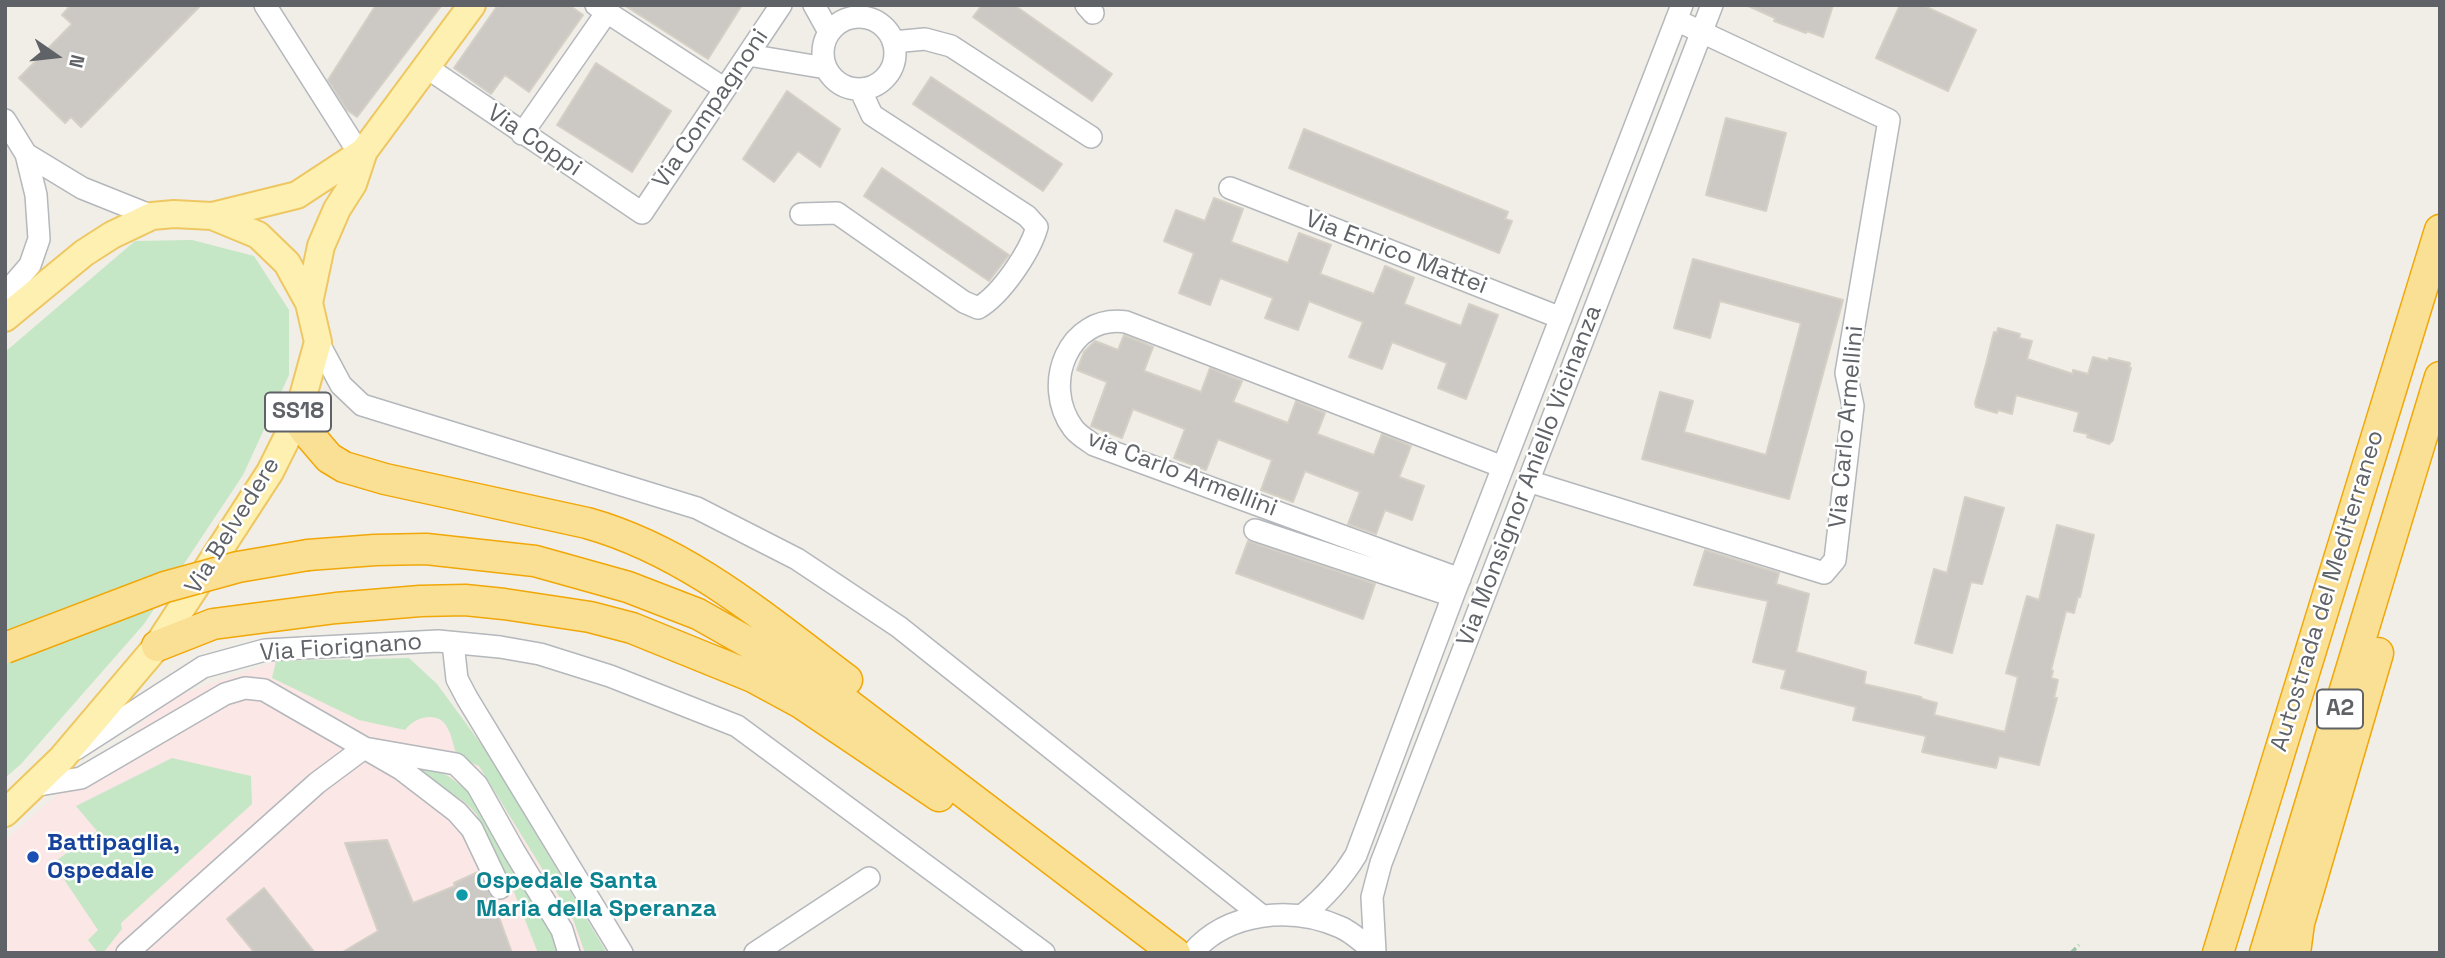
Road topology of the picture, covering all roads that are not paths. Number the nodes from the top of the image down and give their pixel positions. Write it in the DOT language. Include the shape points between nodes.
graph roads {
  1 [pos="265,5"];
  2 [pos="472,5"];
  3 [pos="781,5"];
  4 [pos="814,5"];
  5 [pos="1712,5"];
  6 [pos="602,9"];
  7 [pos="1679,13"];
  8 [pos="829,32"];
  9 [pos="1702,32"];
  10 [pos="893,42"];
  11 [pos="747,55"];
  12 [pos="426,67"];
  13 [pos="826,68"];
  14 [pos="725,89"];
  15 [pos="860,89"];
  16 [pos="5,120"];
  17 [pos="522,134"];
  18 [pos="1091,137"];
  19 [pos="364,151"];
  20 [pos="26,154"];
  21 [pos="1230,188"];
  22 [pos="642,213"];
  23 [pos="801,214"];
  24 [pos="152,216"];
  25 [pos="212,216"];
  26 [pos="2440,230"];
  27 [pos="5,294"];
  28 [pos="309,303"];
  29 [pos="5,318"];
  30 [pos="1561,318"];
  31 [pos="318,342"];
  32 [pos="2440,377"];
  33 [pos="297,418"];
  34 [pos="2414,465"];
  35 [pos="1503,467"];
  36 [pos="1528,481"];
  37 [pos="1255,530"];
  38 [pos="1456,588"];
  39 [pos="446,642"];
  40 [pos="157,646"];
  41 [pos="5,648"];
  42 [pos="2291,712"];
  43 [pos="364,748"];
  44 [pos="62,758"];
  45 [pos="33,786"];
  46 [pos="5,813"];
  47 [pos="1002,820"];
  48 [pos="869,878"];
  49 [pos="500,888"];
  50 [pos="1303,915"];
  51 [pos="1262,916"];
  52 [pos="1375,952"];
  53 [pos="127,953"];
  54 [pos="569,953"];
  55 [pos="622,953"];
  56 [pos="755,953"];
  57 [pos="1044,953"];
  58 [pos="1175,953"];
  59 [pos="1192,953"];
  60 [pos="2201,953"];
  61 [pos="2218,953"];
  62 [pos="2265,953"];
  63 [pos="2295,953"];
  1 -- 19 [label="street" via="352,142"];
  2 -- 12 [label="main road, SS18"];
  3 -- 11 [label="street, Via Compagnoni"];
  4 -- 8 [label="street"];
  5 -- 9 [label="street, Via Monsignor Aniello Vicinanza"];
  6 -- 14 [label="street"];
  6 -- 17 [label="street"];
  7 -- 9 [label="street, Via Carlo Armellini"];
  7 -- 30 [label="street, Via Monsignor Aniello Vicinanza"];
  8 -- 10 [label="street" via="842,21 868,17 887,30"];
  8 -- 13 [label="street" via="822,56"];
  9 -- 36 [label="street, Via Monsignor Aniello Vicinanza"];
  9 -- 36 [label="street, Via Carlo Armellini" via="1889,120 1846,373 1853,407 1835,560 1824,573"];
  10 -- 15 [label="street" via="895,54 889,72"];
  10 -- 18 [label="street" via="925,39 951,46"];
  11 -- 13 [label="street"];
  11 -- 14 [label="street, Via Compagnoni"];
  12 -- 17 [label="street, Via Coppi"];
  12 -- 19 [label="main road, SS18"];
  13 -- 15 [label="street" via="835,80"];
  14 -- 22 [label="street, Via Compagnoni"];
  15 -- 23 [label="street" via="872,115 1027,216 1037,226 1033,241 992,300 978,308 837,214"];
  16 -- 20 [label="street"];
  17 -- 22 [label="street, Via Coppi"];
  19 -- 25 [label="main road, SS18" via="297,195"];
  19 -- 28 [label="main road, SS18" via="353,184 321,246"];
  20 -- 24 [label="street" via="82,188"];
  20 -- 27 [label="street" via="36,195 39,239 30,265"];
  21 -- 30 [label="street, Via Enrico Mattei"];
  24 -- 25 [label="main road, Via Belvedere / SS18"];
  24 -- 29 [label="main road, Via Belvedere / SS18" via="84,253"];
  25 -- 28 [label="main road, Via Belvedere / SS18" via="258,235 274,249"];
  26 -- 42 [label="highway, Autostrada del Mediterraneo / A2"];
  28 -- 31 [label="main road, Via Belvedere / SS18"];
  30 -- 35 [label="street, Via Monsignor Aniello Vicinanza"];
  31 -- 33 [label="main road, Via Belvedere / SS18"];
  31 -- 51 [label="street" via="341,385 362,405 697,508 797,559 899,627"];
  32 -- 34 [label="highway, Autostrada del Mediterraneo / A2"];
  33 -- 40 [label="main road, Via Belvedere / SS18" via="270,472"];
  33 -- 47 [label="highway" via="330,458 344,467 587,523 678,559 827,665 999,799"];
  34 -- 62 [label="highway, Autostrada del Mediterraneo / A2"];
  34 -- 63 [label="highway" via="2417,521 2299,923"];
  35 -- 38 [label="street, Via Monsignor Aniello Vicinanza"];
  35 -- 38 [label="street, via Carlo Armellini" via="1126,322 1099,323 1081,334 1059,371 1058,385 1069,423 1094,445"];
  36 -- 52 [label="street, Via Monsignor Aniello Vicinanza" via="1381,863 1372,897"];
  37 -- 38 [label="street"];
  38 -- 50 [label="street, Via Monsignor Aniello Vicinanza" via="1356,855 1326,897"];
  39 -- 44 [label="street, Via Fiorignano" via="265,650 203,667"];
  39 -- 55 [label="street, Via Fiorignano" via="467,698"];
  39 -- 57 [label="street" via="540,654 737,726"];
  40 -- 44 [label="main road, Via Belvedere / SS18"];
  40 -- 47 [label="highway" via="213,624 393,603 465,600 590,617 632,628 753,677 801,703 974,819"];
  41 -- 47 [label="highway, bridge" via="165,587 238,567 309,555 400,550 536,561 628,587 698,614 820,683"];
  42 -- 60 [label="highway" via="2262,759"];
  42 -- 61 [label="highway, Autostrada del Mediterraneo / A2"];
  43 -- 45 [label="street" via="264,690 246,688 225,694 81,778"];
  43 -- 49 [label="street" via="457,811 472,829"];
  43 -- 53 [label="street" via="317,783"];
  43 -- 54 [label="street" via="456,764 477,785 562,930"];
  44 -- 45 [label="main road, Via Belvedere / SS18"];
  45 -- 46 [label="main road, Via Belvedere / SS18"];
  47 -- 58 [label="highway"];
  48 -- 56 [label="street"];
  50 -- 51 [label="street"];
  50 -- 52 [label="street" via="1342,928"];
  51 -- 59 [label="street" via="1218,932"];
}
